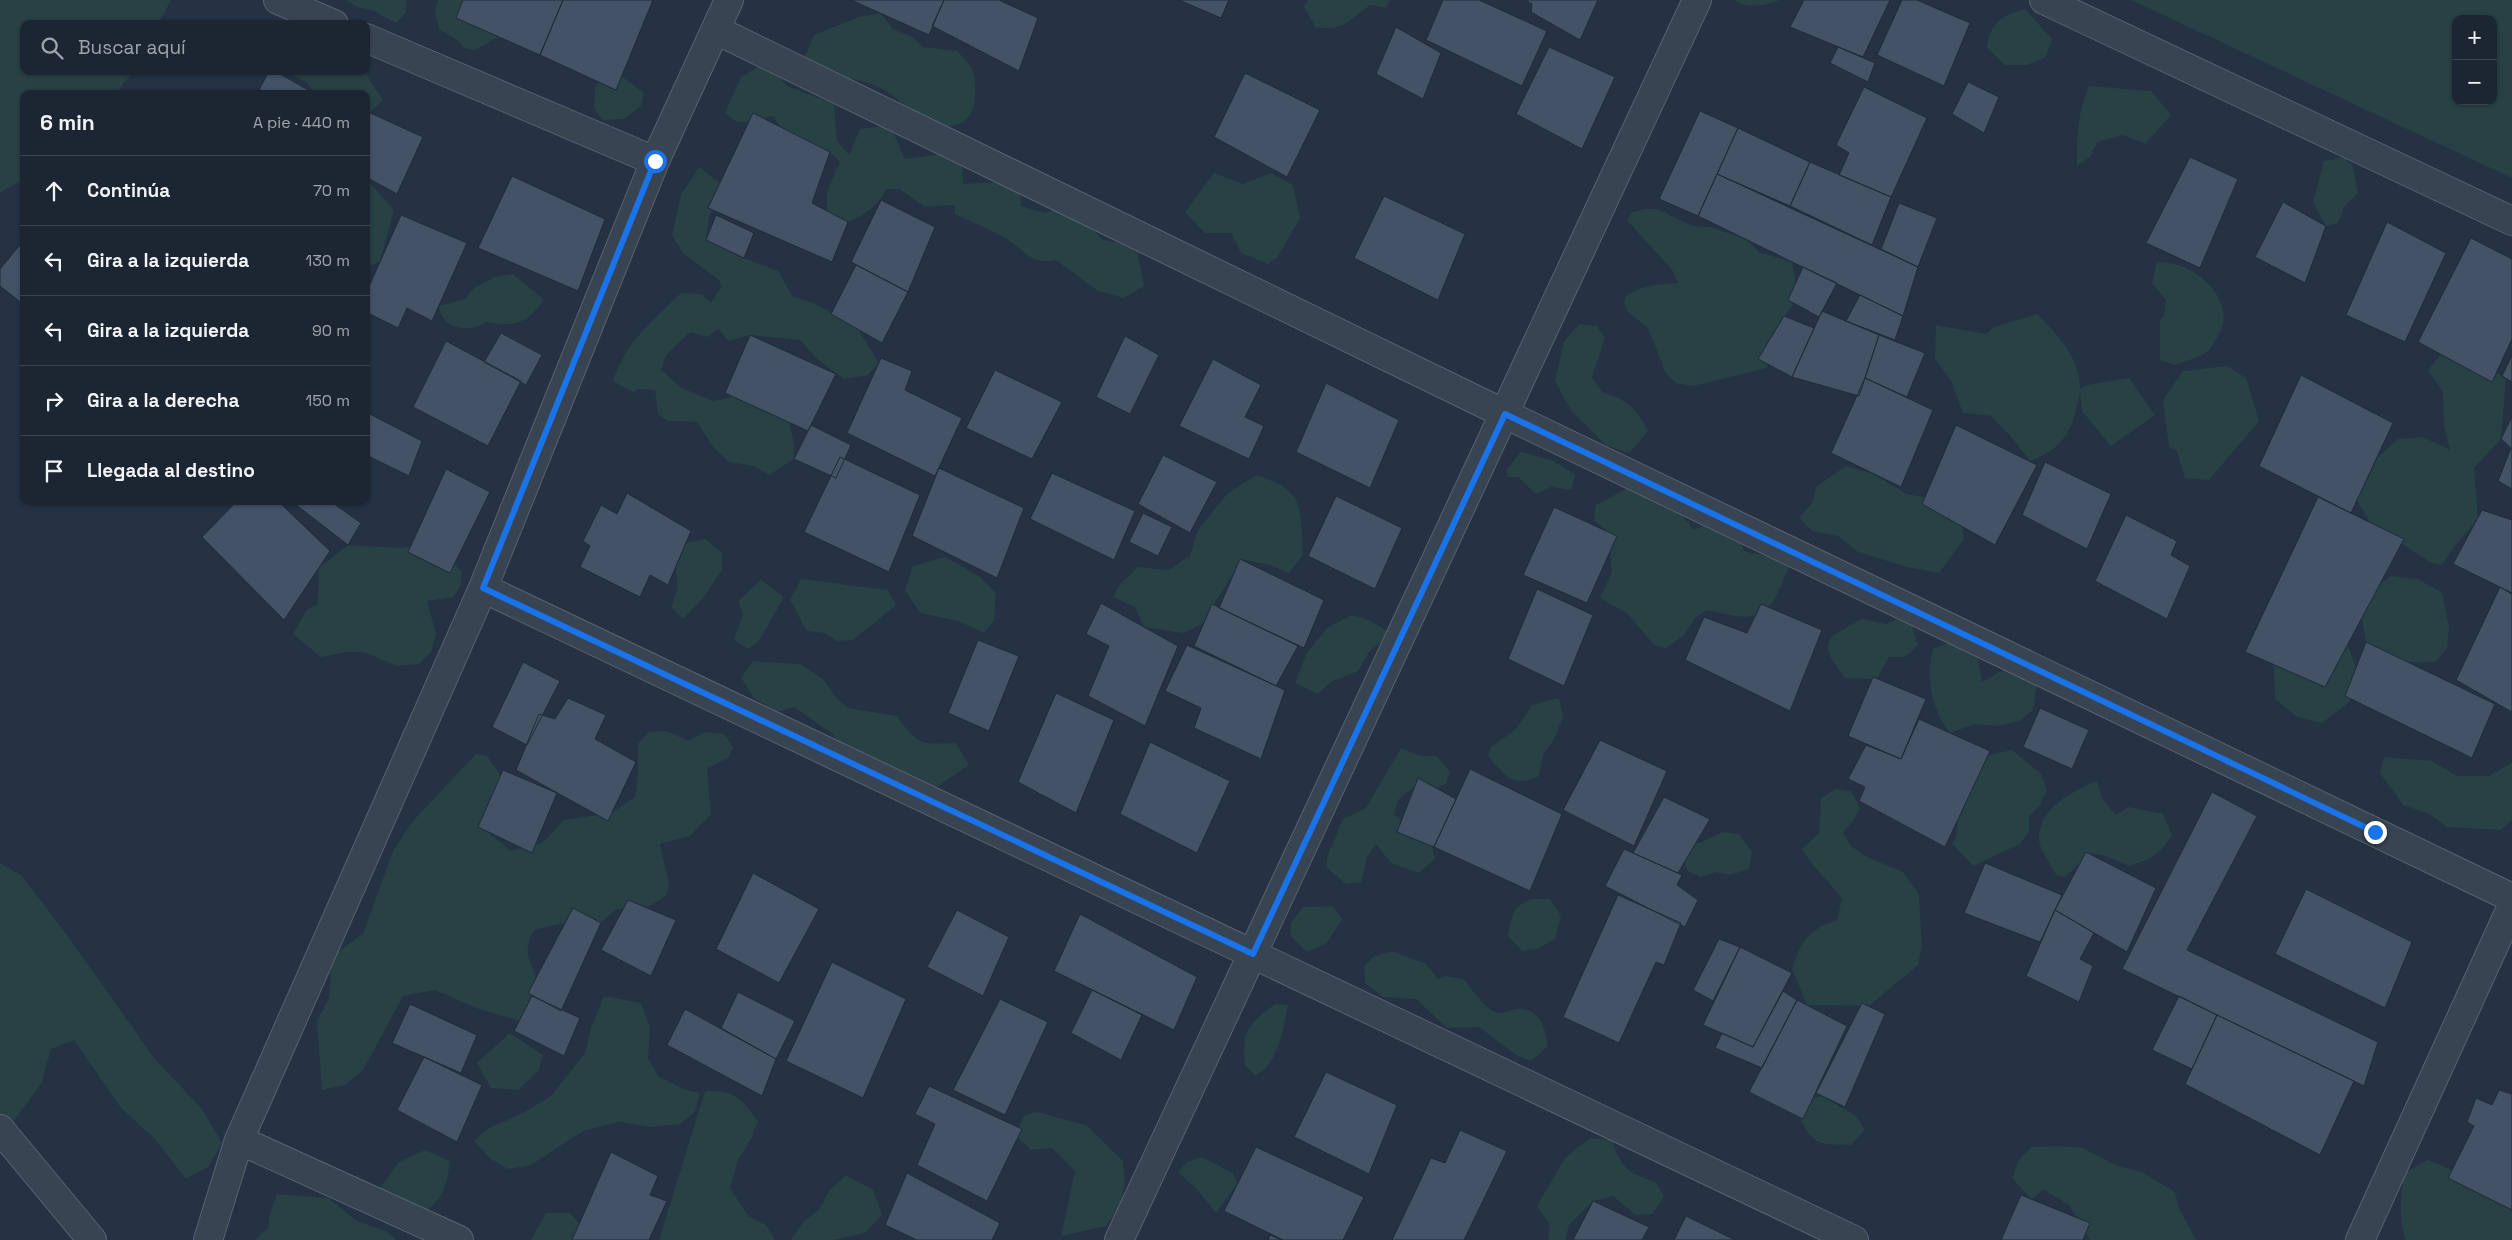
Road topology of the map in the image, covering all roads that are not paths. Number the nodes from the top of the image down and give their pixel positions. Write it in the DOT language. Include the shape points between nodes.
graph roads {
  1 [pos="278,0"];
  2 [pos="729,0"];
  3 [pos="1697,0"];
  4 [pos="2044,0"];
  5 [pos="325,20"];
  6 [pos="716,30"];
  7 [pos="370,40"];
  8 [pos="655,161"];
  9 [pos="2512,221"];
  10 [pos="1505,414"];
  11 [pos="483,588"];
  12 [pos="2512,898"];
  13 [pos="2512,906"];
  14 [pos="1253,954"];
  15 [pos="0,1129"];
  16 [pos="239,1140"];
  17 [pos="92,1240"];
  18 [pos="208,1240"];
  19 [pos="459,1240"];
  20 [pos="1119,1240"];
  21 [pos="1854,1240"];
  22 [pos="2360,1240"];
  1 -- 5 [label="street"];
  2 -- 6 [label="street"];
  3 -- 10 [label="street"];
  4 -- 9 [label="street"];
  6 -- 8 [label="street"];
  6 -- 10 [label="street"];
  7 -- 8 [label="street"];
  8 -- 11 [label="street"];
  10 -- 12 [label="street"];
  10 -- 14 [label="street"];
  11 -- 14 [label="street"];
  11 -- 16 [label="street"];
  13 -- 22 [label="street"];
  14 -- 20 [label="street"];
  14 -- 21 [label="street"];
  15 -- 17 [label="street"];
  16 -- 18 [label="street"];
  16 -- 19 [label="street"];
}
